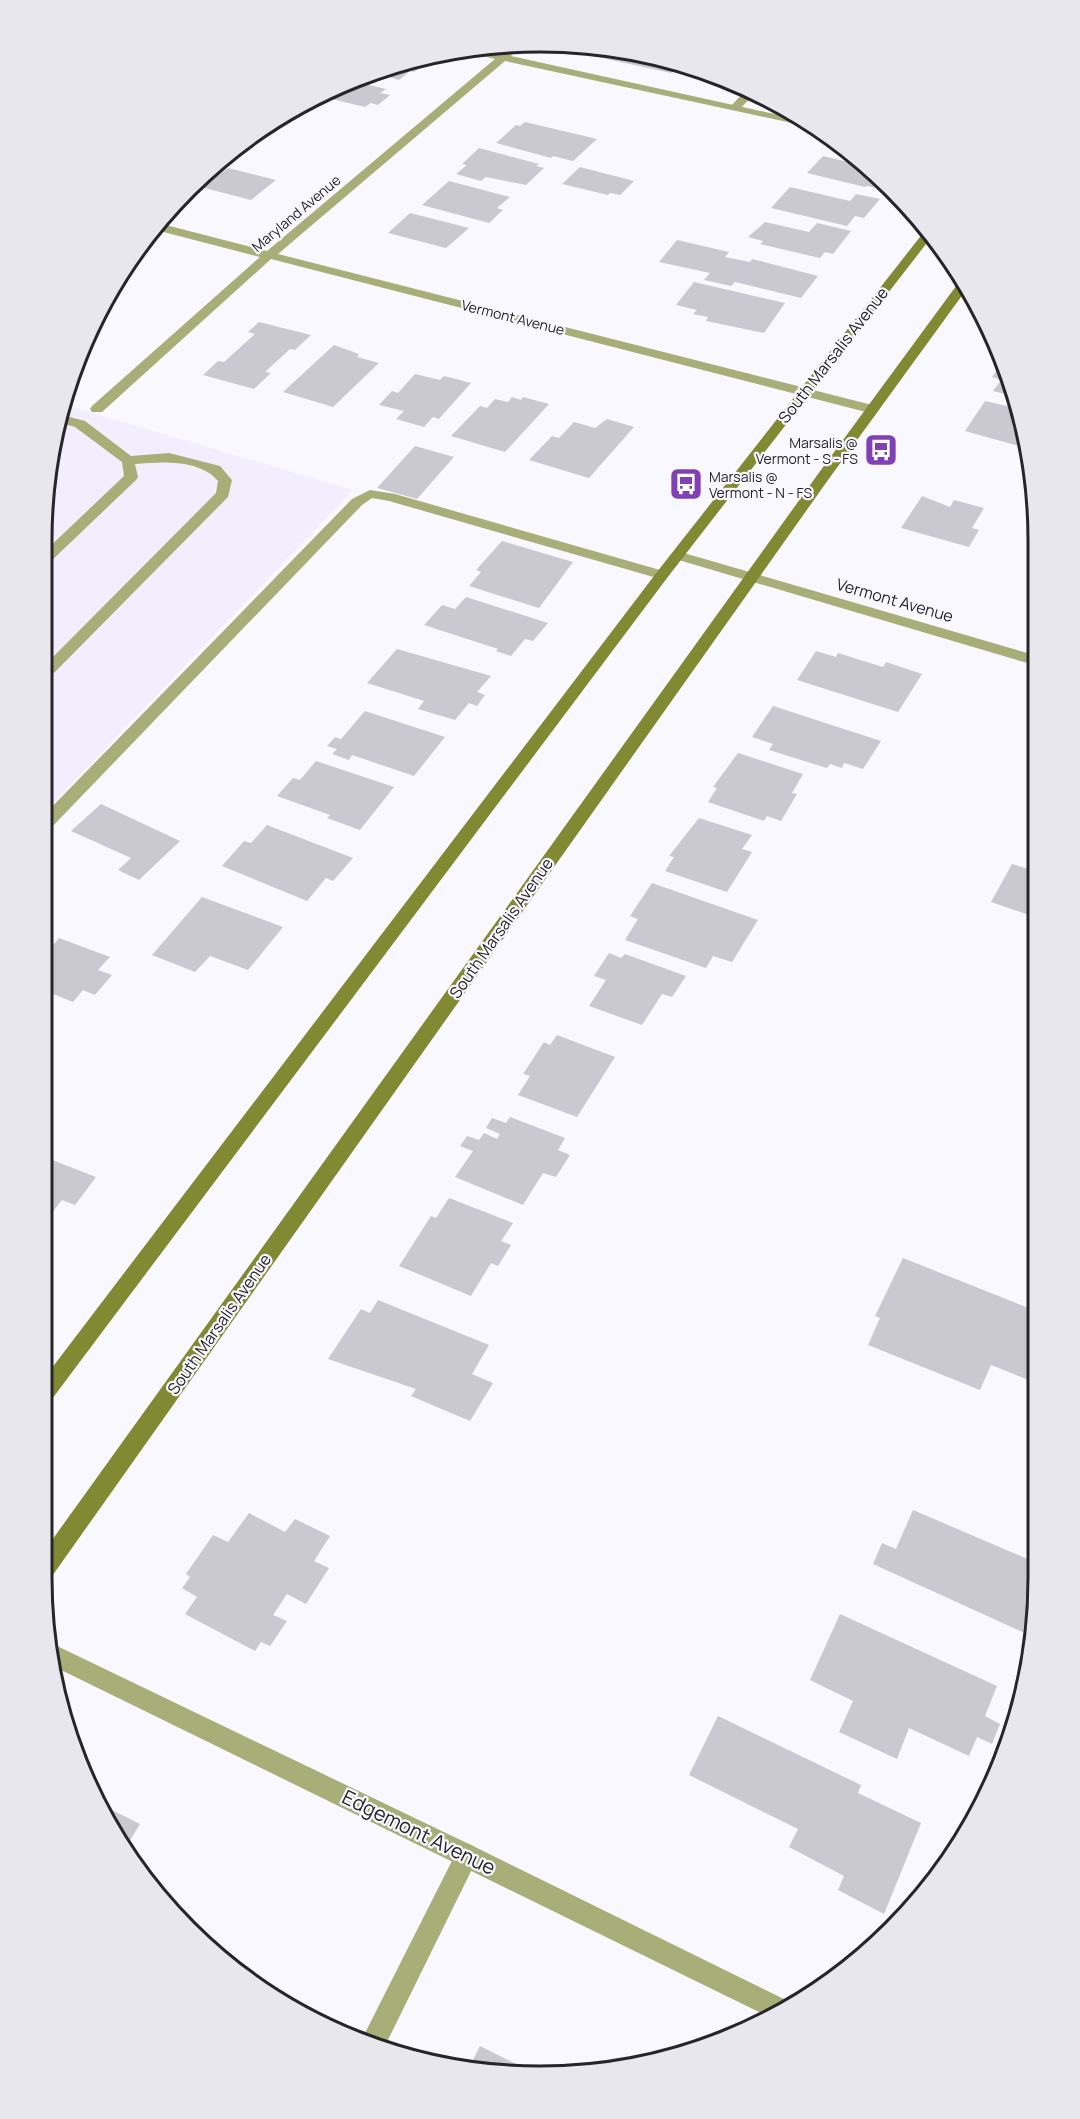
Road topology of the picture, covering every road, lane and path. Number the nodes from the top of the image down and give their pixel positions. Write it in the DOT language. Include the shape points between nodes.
graph roads {
  1 [pos="505,54"];
  2 [pos="494,55"];
  3 [pos="502,57"];
  4 [pos="745,98"];
  5 [pos="735,108"];
  6 [pos="786,119"];
  7 [pos="165,229"];
  8 [pos="924,239"];
  9 [pos="269,255"];
  10 [pos="959,291"];
  11 [pos="804,392"];
  12 [pos="871,409"];
  13 [pos="68,421"];
  14 [pos="80,424"];
  15 [pos="128,460"];
  16 [pos="52,552"];
  17 [pos="677,555"];
  18 [pos="662,575"];
  19 [pos="752,577"];
  20 [pos="1028,658"];
  21 [pos="52,667"];
  22 [pos="52,817"];
  23 [pos="52,1384"];
  24 [pos="52,1558"];
  25 [pos="59,1658"];
  26 [pos="467,1855"];
  27 [pos="774,2006"];
  28 [pos="376,2038"];
  1 -- 3 [label="street, Maryland Avenue"];
  2 -- 3 [label="street"];
  3 -- 5 [label="street"];
  3 -- 9 [label="street, Maryland Avenue"];
  4 -- 5 [label="street"];
  5 -- 6 [label="street"];
  7 -- 9 [label="street, Vermont Avenue"];
  8 -- 11 [label="main road, South Marsalis Avenue"];
  9 -- 11 [label="street, Vermont Avenue"];
  9 -- 14 [label="street, Maryland Avenue"];
  10 -- 12 [label="main road, South Marsalis Avenue"];
  11 -- 12 [label="street, Vermont Avenue"];
  11 -- 17 [label="main road, South Marsalis Avenue"];
  12 -- 19 [label="main road, South Marsalis Avenue"];
  13 -- 14 [label="street"];
  14 -- 15 [label="street"];
  15 -- 16 [label="street" via="131,477"];
  15 -- 21 [label="street" via="169,458 215,469 225,480 223,494"];
  17 -- 18 [label="main road, South Marsalis Avenue"];
  17 -- 19 [label="street, Vermont Avenue"];
  18 -- 22 [label="street" via="370,494 357,502"];
  18 -- 23 [label="main road, South Marsalis Avenue"];
  19 -- 20 [label="street, Vermont Avenue"];
  19 -- 24 [label="main road, South Marsalis Avenue"];
  25 -- 26 [label="street, Edgemont Avenue"];
  26 -- 27 [label="street, Edgemont Avenue"];
  26 -- 28 [label="street"];
}
